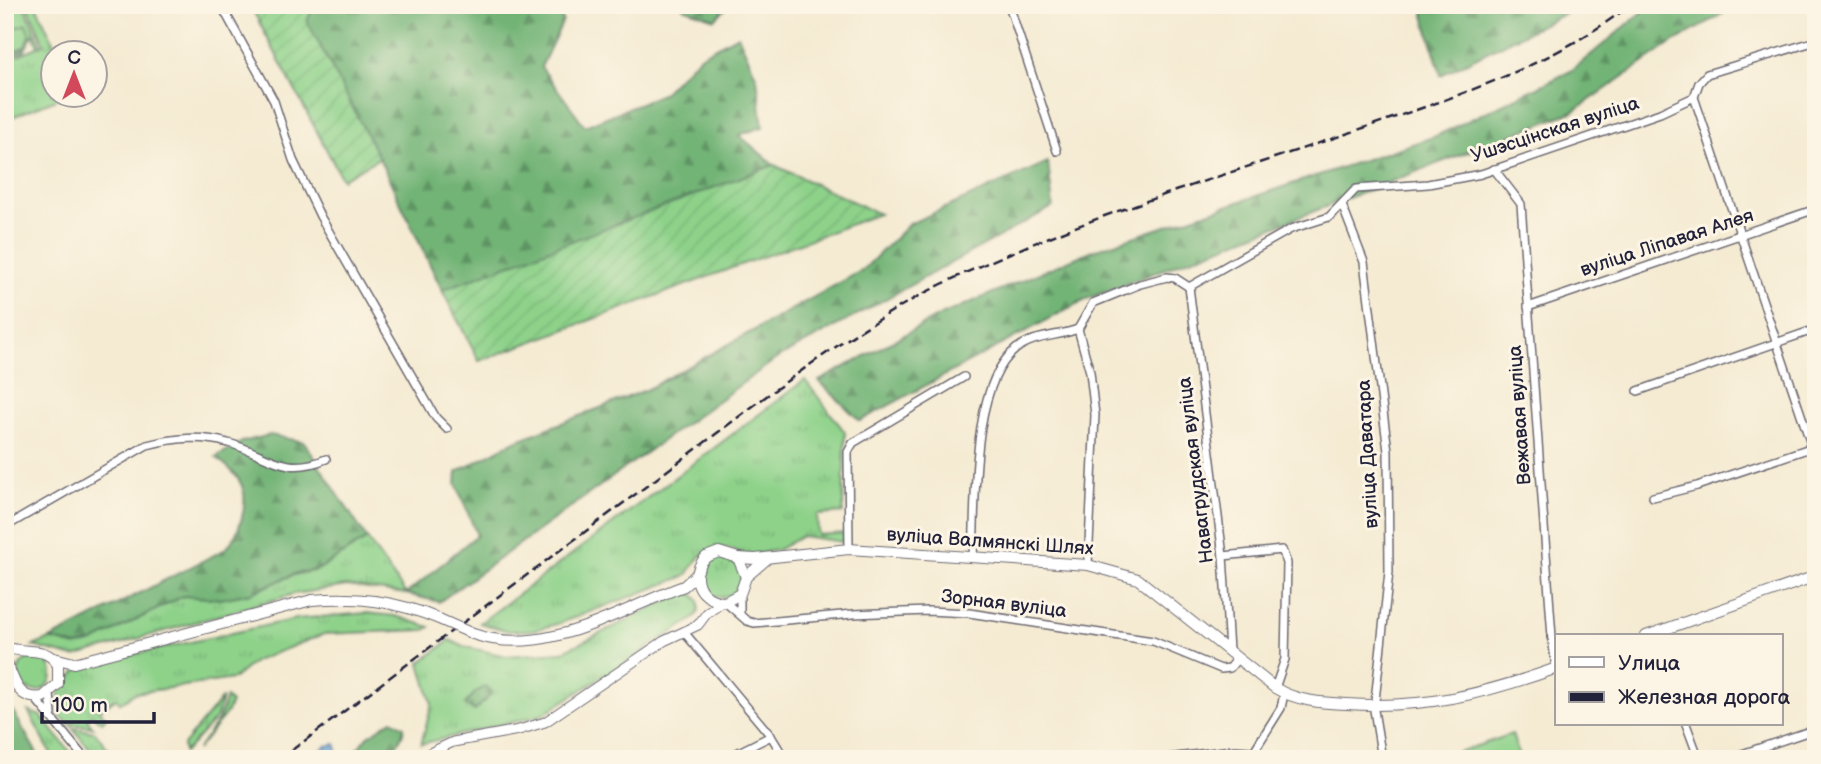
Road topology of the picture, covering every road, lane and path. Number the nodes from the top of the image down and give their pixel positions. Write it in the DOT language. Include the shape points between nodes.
graph roads {
  1 [pos="221,5"];
  2 [pos="1009,5"];
  3 [pos="1816,41"];
  4 [pos="1694,97"];
  5 [pos="1056,151"];
  6 [pos="1494,169"];
  7 [pos="1342,205"];
  8 [pos="1816,209"];
  9 [pos="1742,234"];
  10 [pos="1189,287"];
  11 [pos="1528,307"];
  12 [pos="1816,329"];
  13 [pos="1078,330"];
  14 [pos="1776,342"];
  15 [pos="964,377"];
  16 [pos="1638,391"];
  17 [pos="447,429"];
  18 [pos="1814,447"];
  19 [pos="326,459"];
  20 [pos="1816,459"];
  21 [pos="1653,498"];
  22 [pos="5,527"];
  23 [pos="849,549"];
  24 [pos="1223,556"];
  25 [pos="973,557"];
  26 [pos="738,558"];
  27 [pos="768,558"];
  28 [pos="1088,565"];
  29 [pos="696,575"];
  30 [pos="1816,576"];
  31 [pos="746,577"];
  32 [pos="684,586"];
  33 [pos="702,593"];
  34 [pos="740,594"];
  35 [pos="724,602"];
  36 [pos="707,613"];
  37 [pos="740,614"];
  38 [pos="684,632"];
  39 [pos="1661,634"];
  40 [pos="1555,643"];
  41 [pos="5,647"];
  42 [pos="1229,650"];
  43 [pos="24,653"];
  44 [pos="54,658"];
  45 [pos="1238,658"];
  46 [pos="5,659"];
  47 [pos="74,663"];
  48 [pos="1555,669"];
  49 [pos="12,672"];
  50 [pos="59,680"];
  51 [pos="1275,688"];
  52 [pos="50,694"];
  53 [pos="1284,694"];
  54 [pos="35,698"];
  55 [pos="1375,706"];
  56 [pos="53,718"];
  57 [pos="1687,726"];
  58 [pos="1816,729"];
  59 [pos="771,736"];
  60 [pos="1250,755"];
  61 [pos="85,759"];
  62 [pos="417,759"];
  63 [pos="725,759"];
  64 [pos="785,759"];
  65 [pos="1160,759"];
  66 [pos="1382,759"];
  67 [pos="1699,759"];
  68 [pos="1727,759"];
  1 -- 17 [label="street" via="274,101 293,160 340,253 436,418"];
  2 -- 5 [label="street"];
  3 -- 4 [label="street, Ушэсцінская вуліца" via="1707,74"];
  4 -- 6 [label="street, Ушэсцінская вуліца" via="1660,113"];
  4 -- 9 [label="street"];
  6 -- 7 [label="street, Ушэсцінская вуліца" via="1428,184 1364,187 1351,192"];
  6 -- 11 [label="street, Вежавая вуліца" via="1521,204"];
  7 -- 10 [label="street, Ушэсцінская вуліца" via="1329,217 1291,229"];
  7 -- 55 [label="street, вуліца Даватара" via="1364,262 1388,451 1389,572"];
  8 -- 9 [label="street, вуліца Ліпавая Алея"];
  9 -- 11 [label="street, вуліца Ліпавая Алея"];
  9 -- 14 [label="street"];
  10 -- 13 [label="street" via="1167,277 1140,284 1093,303"];
  10 -- 24 [label="street, Навагрудская вуліца"];
  11 -- 40 [label="street, Вежавая вуліца"];
  12 -- 14 [label="street"];
  13 -- 25 [label="street" via="1024,343 1006,358 996,375 978,454"];
  13 -- 28 [label="street" via="1090,372 1095,415"];
  14 -- 16 [label="street"];
  14 -- 18 [label="street"];
  15 -- 23 [label="street" via="853,443 848,452"];
  18 -- 20 [label="street"];
  18 -- 21 [label="street"];
  19 -- 22 [label="street" via="309,466 290,466 218,440 172,439 147,445"];
  23 -- 25 [label="main road, вуліца Валмянскі Шлях"];
  23 -- 27 [label="main road, вуліца Валмянскі Шлях"];
  24 -- 42 [label="street, Навагрудская вуліца"];
  24 -- 51 [label="street" via="1282,550 1287,563 1284,659"];
  25 -- 28 [label="main road, вуліца Валмянскі Шлях"];
  26 -- 27 [label="main road, вуліца Валмянскі Шлях"];
  26 -- 29 [label="main road" via="726,552 712,553 701,562"];
  26 -- 31 [label="main road"];
  27 -- 31 [label="main road"];
  28 -- 42 [label="main road, вуліца Валмянскі Шлях" via="1138,579"];
  29 -- 32 [label="main road"];
  29 -- 33 [label="main road"];
  30 -- 39 [label="main road"];
  31 -- 34 [label="main road"];
  32 -- 33 [label="main road"];
  32 -- 47 [label="main road, bridge" via="542,640 503,642 396,603 343,597 312,600"];
  33 -- 35 [label="main road"];
  33 -- 36 [label="street"];
  34 -- 35 [label="main road"];
  34 -- 37 [label="street"];
  35 -- 36 [label="street"];
  35 -- 37 [label="street"];
  36 -- 38 [label="street" via="698,625"];
  37 -- 45 [label="street, Зорная вуліца" via="754,623 942,611 1153,641 1221,669 1230,668"];
  38 -- 59 [label="street"];
  38 -- 62 [label="street" via="561,712 519,730 453,742"];
  41 -- 43 [label="main road"];
  42 -- 45 [label="main road, вуліца Валмянскі Шлях"];
  43 -- 44 [label="main road" via="40,650"];
  43 -- 49 [label="main road"];
  44 -- 47 [label="main road"];
  44 -- 50 [label="main road"];
  45 -- 51 [label="main road, вуліца Валмянскі Шлях"];
  46 -- 49 [label="main road"];
  47 -- 50 [label="main road"];
  48 -- 55 [label="main road, вуліца Валмянскі Шлях" via="1488,692 1425,704"];
  49 -- 54 [label="main road" via="20,693"];
  50 -- 52 [label="main road"];
  51 -- 53 [label="main road, вуліца Валмянскі Шлях"];
  52 -- 54 [label="main road"];
  52 -- 56 [label="street"];
  53 -- 55 [label="main road, вуліца Валмянскі Шлях"];
  53 -- 60 [label="street" via="1281,708"];
  54 -- 56 [label="street"];
  55 -- 66 [label="street, вуліца Даватара"];
  56 -- 61 [label="street"];
  57 -- 67 [label="street"];
  58 -- 68 [label="street"];
  59 -- 63 [label="street"];
  59 -- 64 [label="street"];
  60 -- 65 [label="street" via="1232,750"];
}
